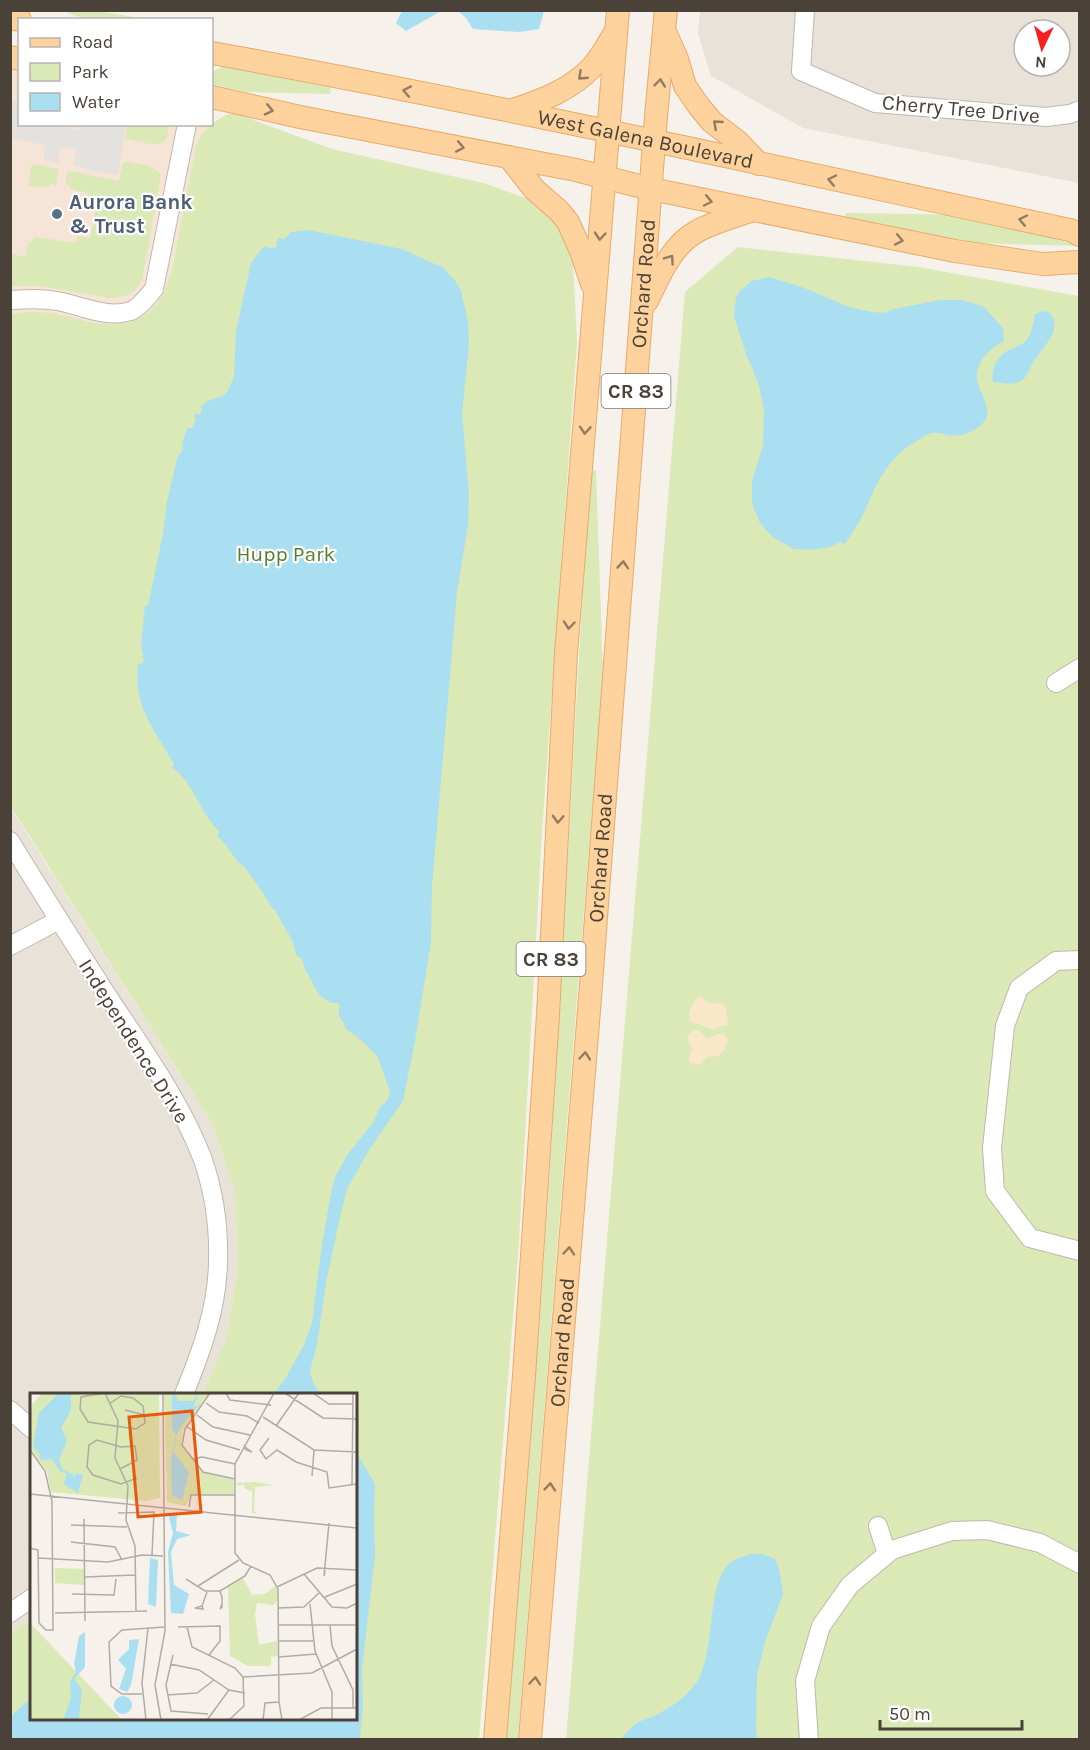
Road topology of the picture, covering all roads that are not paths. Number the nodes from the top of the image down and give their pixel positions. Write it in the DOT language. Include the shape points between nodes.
graph roads {
  1 [pos="805,10"];
  2 [pos="618,20"];
  3 [pos="666,21"];
  4 [pos="214,55"];
  5 [pos="213,97"];
  6 [pos="1080,110"];
  7 [pos="512,111"];
  8 [pos="187,126"];
  9 [pos="609,132"];
  10 [pos="654,141"];
  11 [pos="509,157"];
  12 [pos="759,164"];
  13 [pos="605,178"];
  14 [pos="651,189"];
  15 [pos="753,210"];
  16 [pos="1080,235"];
  17 [pos="1080,262"];
  18 [pos="595,294"];
  19 [pos="10,300"];
  20 [pos="642,310"];
  21 [pos="1080,668"];
  22 [pos="1056,683"];
  23 [pos="10,842"];
  24 [pos="58,920"];
  25 [pos="10,946"];
  26 [pos="1080,960"];
  27 [pos="1080,1251"];
  28 [pos="185,1393"];
  29 [pos="10,1410"];
  30 [pos="30,1426"];
  31 [pos="878,1526"];
  32 [pos="887,1554"];
  33 [pos="1080,1564"];
  34 [pos="30,1600"];
  35 [pos="10,1613"];
  36 [pos="495,1740"];
  37 [pos="530,1740"];
  38 [pos="809,1740"];
  1 -- 6 [label="street, Cherry Tree Drive" via="801,71 874,103 1046,117"];
  2 -- 7 [label="main road, one-way" via="594,65 571,87"];
  2 -- 9 [label="main road, Orchard Road / CR 83"];
  10 -- 3 [label="main road, Orchard Road / CR 83, one-way"];
  12 -- 3 [label="main road, one-way" via="712,122 685,86"];
  7 -- 4 [label="main road, West Galena Boulevard, one-way"];
  5 -- 11 [label="main road, West Galena Boulevard, one-way"];
  7 -- 9 [label="main road, West Galena Boulevard"];
  8 -- 19 [label="street" via="154,288 145,300 132,311 109,313 59,301"];
  9 -- 10 [label="main road, West Galena Boulevard"];
  9 -- 13 [label="main road, Orchard Road / CR 83"];
  10 -- 12 [label="main road, West Galena Boulevard"];
  10 -- 14 [label="main road, Orchard Road / CR 83"];
  11 -- 13 [label="main road, West Galena Boulevard"];
  11 -- 18 [label="main road" via="568,222"];
  16 -- 12 [label="main road, West Galena Boulevard, one-way"];
  13 -- 14 [label="main road, West Galena Boulevard"];
  13 -- 18 [label="main road, Orchard Road / CR 83, one-way"];
  14 -- 15 [label="main road, West Galena Boulevard, one-way"];
  14 -- 20 [label="main road, Orchard Road / CR 83"];
  15 -- 17 [label="main road, West Galena Boulevard, one-way" via="956,251 1043,264"];
  20 -- 15 [label="main road, one-way" via="678,247 694,233"];
  18 -- 36 [label="main road, Orchard Road / CR 83, one-way" via="566,653 546,1050"];
  37 -- 20 [label="main road, Orchard Road / CR 83, one-way"];
  21 -- 22 [label="street"];
  23 -- 24 [label="street, Independence Drive"];
  24 -- 25 [label="street"];
  24 -- 28 [label="street, Independence Drive" via="162,1079 203,1161 211,1191 218,1262 216,1291 208,1329"];
  26 -- 27 [label="street" via="1056,961 1019,988 1005,1026 992,1148 995,1191 1030,1238"];
  29 -- 30 [label="street"];
  31 -- 32 [label="street"];
  32 -- 33 [label="street" via="952,1531 987,1530 1040,1543"];
  32 -- 38 [label="street" via="850,1585 821,1626 806,1681"];
  34 -- 35 [label="street"];
}
